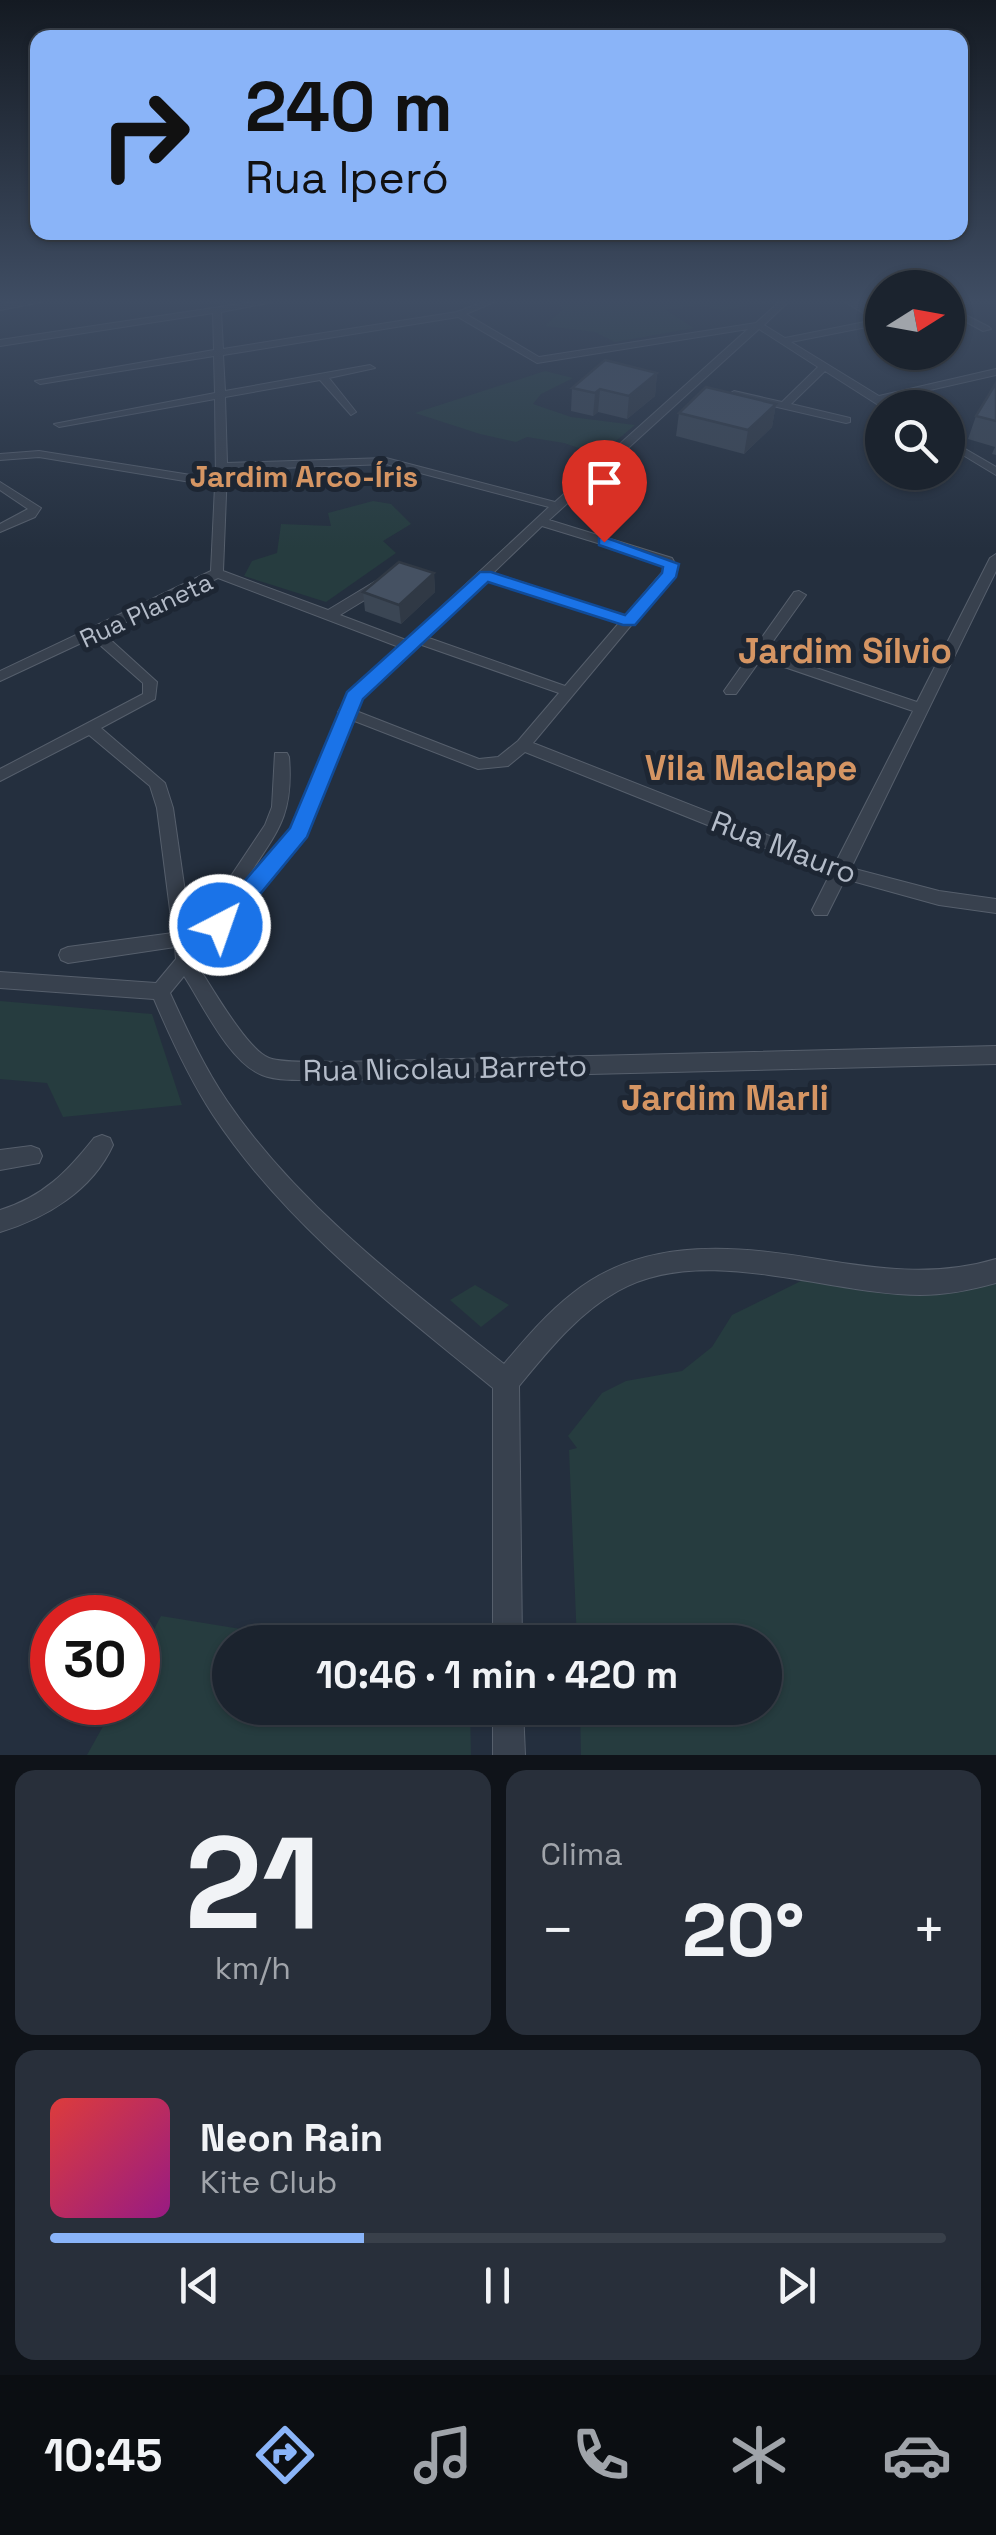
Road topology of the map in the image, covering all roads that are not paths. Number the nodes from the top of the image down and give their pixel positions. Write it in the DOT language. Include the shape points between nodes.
graph roads {
  1 [pos="219,384"];
  2 [pos="284,384"];
  3 [pos="329,384"];
  4 [pos="705,384"];
  5 [pos="806,384"];
  6 [pos="946,384"];
  7 [pos="920,390"];
  8 [pos="729,393"];
  9 [pos="220,395"];
  10 [pos="784,406"];
  11 [pos="351,412"];
  12 [pos="846,420"];
  13 [pos="58,424"];
  14 [pos="965,453"];
  15 [pos="0,457"];
  16 [pos="222,467"];
  17 [pos="996,472"];
  18 [pos="220,483"];
  19 [pos="0,484"];
  20 [pos="558,506"];
  21 [pos="541,522"];
  22 [pos="0,528"];
  23 [pos="996,558"];
  24 [pos="217,573"];
  25 [pos="486,575"];
  26 [pos="381,584"];
  27 [pos="798,595"];
  28 [pos="328,616"];
  29 [pos="629,622"];
  30 [pos="96,634"];
  31 [pos="412,642"];
  32 [pos="758,653"];
  33 [pos="0,677"];
  34 [pos="566,691"];
  35 [pos="730,692"];
  36 [pos="922,709"];
  37 [pos="345,712"];
  38 [pos="91,728"];
  39 [pos="523,744"];
  40 [pos="280,757"];
  41 [pos="0,776"];
  42 [pos="842,872"];
  43 [pos="996,906"];
  44 [pos="820,910"];
  45 [pos="220,925"];
  46 [pos="182,940"];
  47 [pos="68,955"];
  48 [pos="186,964"];
  49 [pos="0,980"];
  50 [pos="160,992"];
  51 [pos="996,1055"];
  52 [pos="102,1145"];
  53 [pos="31,1156"];
  54 [pos="0,1160"];
  55 [pos="0,1221"];
  56 [pos="996,1271"];
  57 [pos="506,1382"];
  58 [pos="508,1625"];
  59 [pos="508,1725"];
  60 [pos="509,1755"];
  1 -- 9 [label="street"];
  2 -- 9 [label="street"];
  3 -- 11 [label="street"];
  4 -- 20 [label="street"];
  5 -- 10 [label="street"];
  6 -- 7 [label="street"];
  8 -- 10 [label="street"];
  9 -- 13 [label="street"];
  9 -- 16 [label="street"];
  10 -- 12 [label="street"];
  14 -- 17 [label="street"];
  15 -- 18 [label="street" via="39,454"];
  16 -- 18 [label="street"];
  16 -- 20 [label="street" via="386,461"];
  18 -- 24 [label="street"];
  19 -- 22 [label="street" via="35,511"];
  20 -- 21 [label="street"];
  21 -- 25 [label="street"];
  21 -- 29 [label="street" via="668,560 670,574"];
  23 -- 36 [label="street"];
  24 -- 28 [label="street, Rua Planeta"];
  24 -- 30 [label="street, Rua Planeta"];
  25 -- 29 [label="street"];
  25 -- 31 [label="street"];
  26 -- 28 [label="street"];
  27 -- 32 [label="street"];
  28 -- 31 [label="street, Rua Planeta"];
  29 -- 34 [label="street"];
  30 -- 33 [label="street, Rua Planeta"];
  30 -- 38 [label="street" via="153,691"];
  31 -- 34 [label="street, Rua Planeta"];
  31 -- 37 [label="street"];
  32 -- 35 [label="street"];
  32 -- 36 [label="street"];
  34 -- 39 [label="street"];
  36 -- 42 [label="street"];
  37 -- 39 [label="street" via="466,760 495,765"];
  37 -- 45 [label="street" via="299,831"];
  38 -- 41 [label="street"];
  38 -- 46 [label="street" via="148,774 162,794"];
  39 -- 42 [label="street, Rua Mauro"];
  40 -- 45 [label="street" via="282,807 226,902"];
  42 -- 43 [label="street, Rua Mauro"];
  42 -- 44 [label="street"];
  45 -- 48 [label="street"];
  46 -- 47 [label="street"];
  46 -- 48 [label="street"];
  48 -- 50 [label="street"];
  48 -- 51 [label="street, Rua Nicolau Barreto" via="252,1058 285,1071"];
  49 -- 50 [label="street"];
  50 -- 57 [label="street" via="188,1059 267,1171 337,1244"];
  52 -- 55 [label="street" via="66,1190"];
  53 -- 54 [label="street"];
  56 -- 57 [label="street" via="944,1285 906,1286 769,1262 661,1264 620,1276 585,1298"];
  57 -- 58 [label="street"];
  59 -- 60 [label="street"];
}
